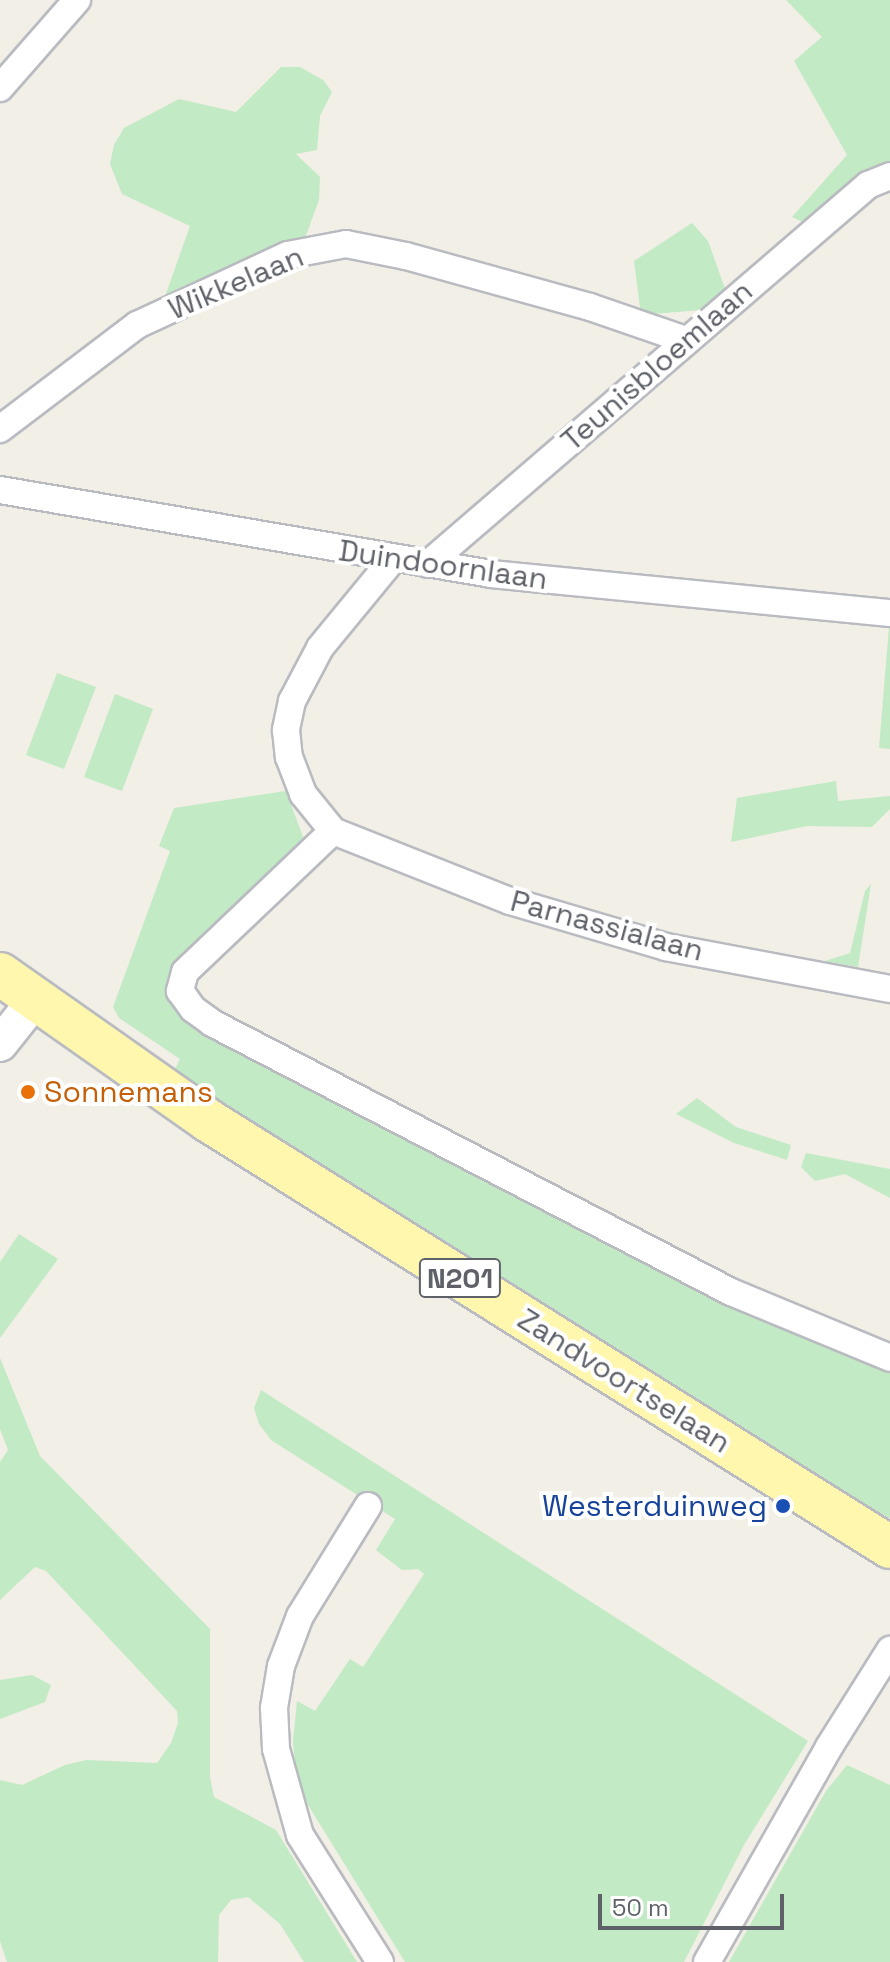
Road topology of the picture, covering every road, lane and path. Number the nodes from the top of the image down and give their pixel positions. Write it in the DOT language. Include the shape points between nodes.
graph roads {
  1 [pos="77,0"];
  2 [pos="0,88"];
  3 [pos="890,176"];
  4 [pos="686,340"];
  5 [pos="0,429"];
  6 [pos="0,490"];
  7 [pos="393,559"];
  8 [pos="428,564"];
  9 [pos="890,613"];
  10 [pos="333,831"];
  11 [pos="0,974"];
  12 [pos="890,989"];
  13 [pos="35,1000"];
  14 [pos="0,1044"];
  15 [pos="890,1358"];
  16 [pos="368,1506"];
  17 [pos="890,1547"];
  18 [pos="890,1650"];
  19 [pos="380,1962"];
  20 [pos="707,1962"];
  1 -- 2 [label="street"];
  3 -- 4 [label="street, Teunisbloemlaan" via="868,185"];
  4 -- 5 [label="street, Wikkelaan" via="574,303 346,244 288,255 137,325"];
  4 -- 8 [label="street, Teunisbloemlaan"];
  6 -- 7 [label="street, Duindoornlaan"];
  7 -- 8 [label="street, Duindoornlaan"];
  7 -- 10 [label="street" via="320,648 292,701 286,730 289,757 303,794"];
  8 -- 9 [label="street, Duindoornlaan"];
  10 -- 12 [label="street, Parnassialaan" via="510,901 666,947"];
  10 -- 15 [label="street" via="185,972 180,991 193,1009 689,1270"];
  11 -- 13 [label="main road, Zandvoortselaan / N201"];
  13 -- 14 [label="street"];
  13 -- 17 [label="main road, Zandvoortselaan / N201" via="209,1121"];
  16 -- 19 [label="street" via="300,1616 281,1666 274,1708 276,1749 300,1835"];
  18 -- 20 [label="street"];
}
